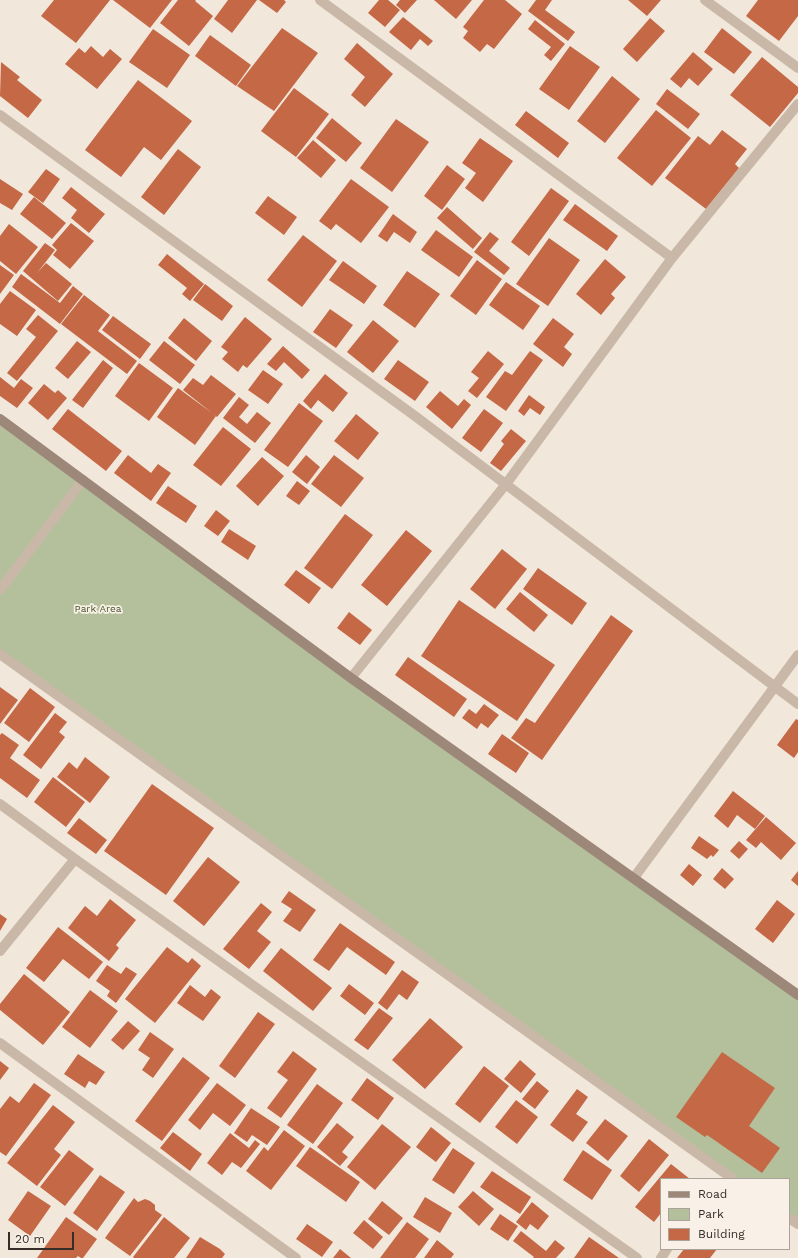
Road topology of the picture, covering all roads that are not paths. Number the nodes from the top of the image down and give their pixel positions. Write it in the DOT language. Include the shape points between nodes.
graph roads {
  1 [pos="320,0"];
  2 [pos="704,0"];
  3 [pos="798,68"];
  4 [pos="798,104"];
  5 [pos="0,116"];
  6 [pos="672,258"];
  7 [pos="0,419"];
  8 [pos="83,480"];
  9 [pos="506,484"];
  10 [pos="0,590"];
  11 [pos="0,654"];
  12 [pos="798,654"];
  13 [pos="351,678"];
  14 [pos="774,686"];
  15 [pos="798,704"];
  16 [pos="0,804"];
  17 [pos="75,859"];
  18 [pos="633,878"];
  19 [pos="0,951"];
  20 [pos="798,995"];
  21 [pos="0,1043"];
  22 [pos="721,1176"];
  23 [pos="296,1258"];
  24 [pos="637,1258"];
  1 -- 6 [label="street"];
  2 -- 3 [label="street"];
  4 -- 6 [label="street"];
  5 -- 9 [label="street"];
  6 -- 9 [label="street"];
  7 -- 8 [label="street"];
  8 -- 10 [label="street"];
  8 -- 13 [label="street"];
  9 -- 13 [label="street"];
  9 -- 14 [label="street"];
  11 -- 22 [label="street"];
  12 -- 14 [label="street"];
  13 -- 18 [label="street"];
  14 -- 15 [label="street"];
  14 -- 18 [label="street"];
  16 -- 17 [label="street"];
  17 -- 19 [label="street"];
  17 -- 24 [label="street"];
  18 -- 20 [label="street"];
  21 -- 23 [label="street"];
}
